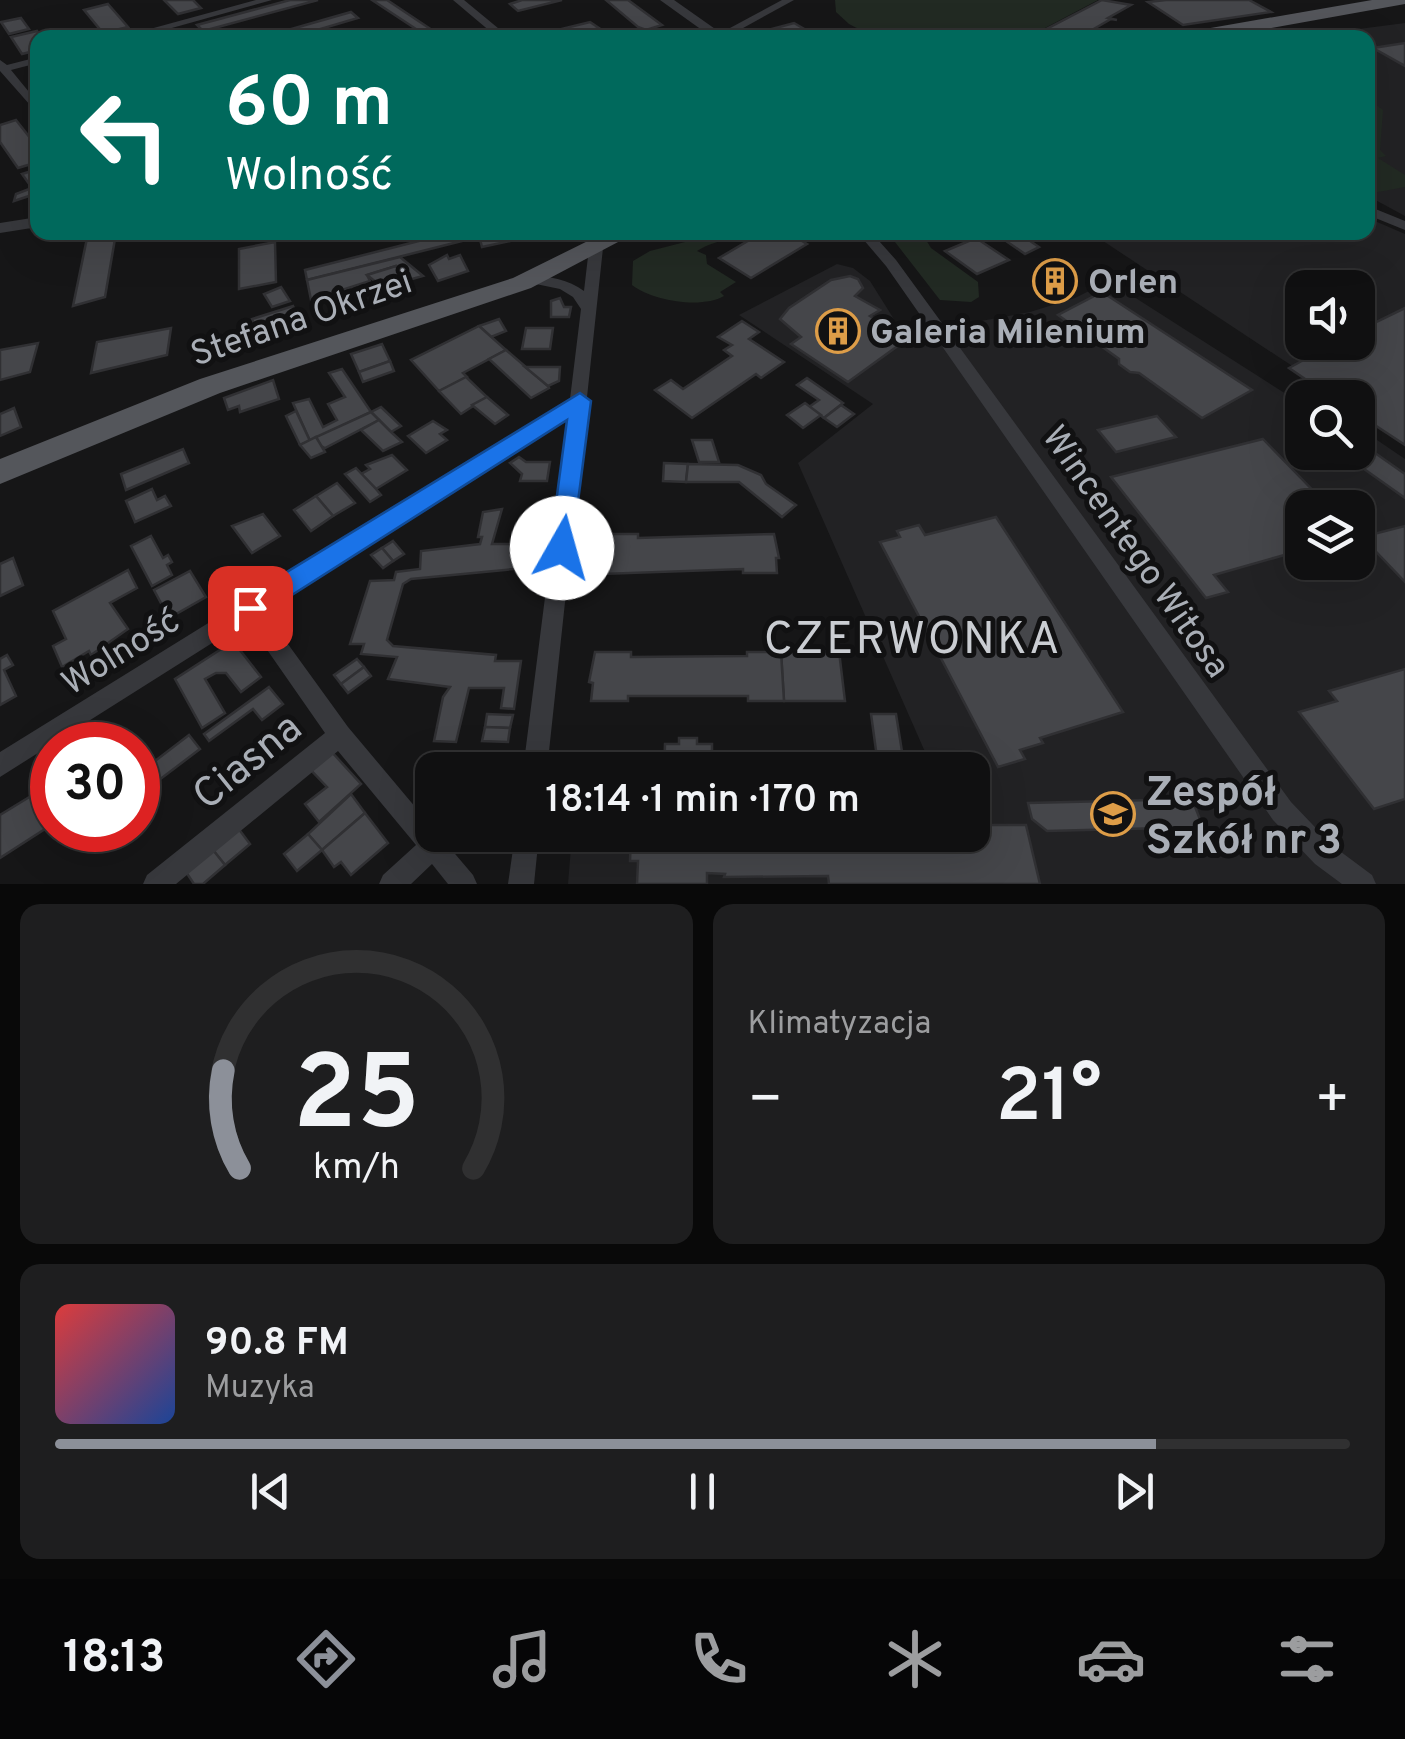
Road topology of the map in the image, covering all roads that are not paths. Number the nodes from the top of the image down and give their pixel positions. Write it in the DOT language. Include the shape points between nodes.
graph roads {
  1 [pos="267,0"];
  2 [pos="666,0"];
  3 [pos="790,0"];
  4 [pos="1400,0"];
  5 [pos="468,3"];
  6 [pos="1405,10"];
  7 [pos="153,30"];
  8 [pos="497,30"];
  9 [pos="711,30"];
  10 [pos="734,30"];
  11 [pos="1228,30"];
  12 [pos="1274,30"];
  13 [pos="30,61"];
  14 [pos="2,66"];
  15 [pos="30,102"];
  16 [pos="1375,213"];
  17 [pos="30,223"];
  18 [pos="1405,226"];
  19 [pos="0,228"];
  20 [pos="592,240"];
  21 [pos="874,240"];
  22 [pos="530,280"];
  23 [pos="589,309"];
  24 [pos="580,401"];
  25 [pos="0,453"];
  26 [pos="0,472"];
  27 [pos="250,608"];
  28 [pos="340,735"];
  29 [pos="537,752"];
  30 [pos="0,765"];
  31 [pos="415,826"];
  32 [pos="427,852"];
  33 [pos="436,852"];
  34 [pos="526,852"];
  35 [pos="156,884"];
  36 [pos="392,884"];
  37 [pos="464,884"];
  38 [pos="521,884"];
  39 [pos="1362,884"];
  1 -- 7 [label="street"];
  2 -- 9 [label="street"];
  3 -- 10 [label="street"];
  4 -- 11 [label="main road"];
  5 -- 8 [label="street"];
  6 -- 12 [label="main road"];
  13 -- 14 [label="street"];
  14 -- 15 [label="street"];
  16 -- 18 [label="street"];
  17 -- 19 [label="street"];
  20 -- 22 [label="main road, Stefana Okrzei"];
  20 -- 23 [label="street"];
  20 -- 25 [label="main road, Stefana Okrzei" via="255,352"];
  21 -- 39 [label="street, Wincentego Witosa" via="1282,811"];
  22 -- 23 [label="street" via="570,286"];
  22 -- 26 [label="main road, Stefana Okrzei" via="227,380"];
  23 -- 24 [label="street"];
  24 -- 27 [label="street, Wolność"];
  24 -- 29 [label="street"];
  27 -- 28 [label="street"];
  27 -- 30 [label="street, Wolność"];
  28 -- 31 [label="street"];
  28 -- 35 [label="street, Ciasna"];
  32 -- 36 [label="street"];
  33 -- 37 [label="street"];
  34 -- 38 [label="street"];
}
